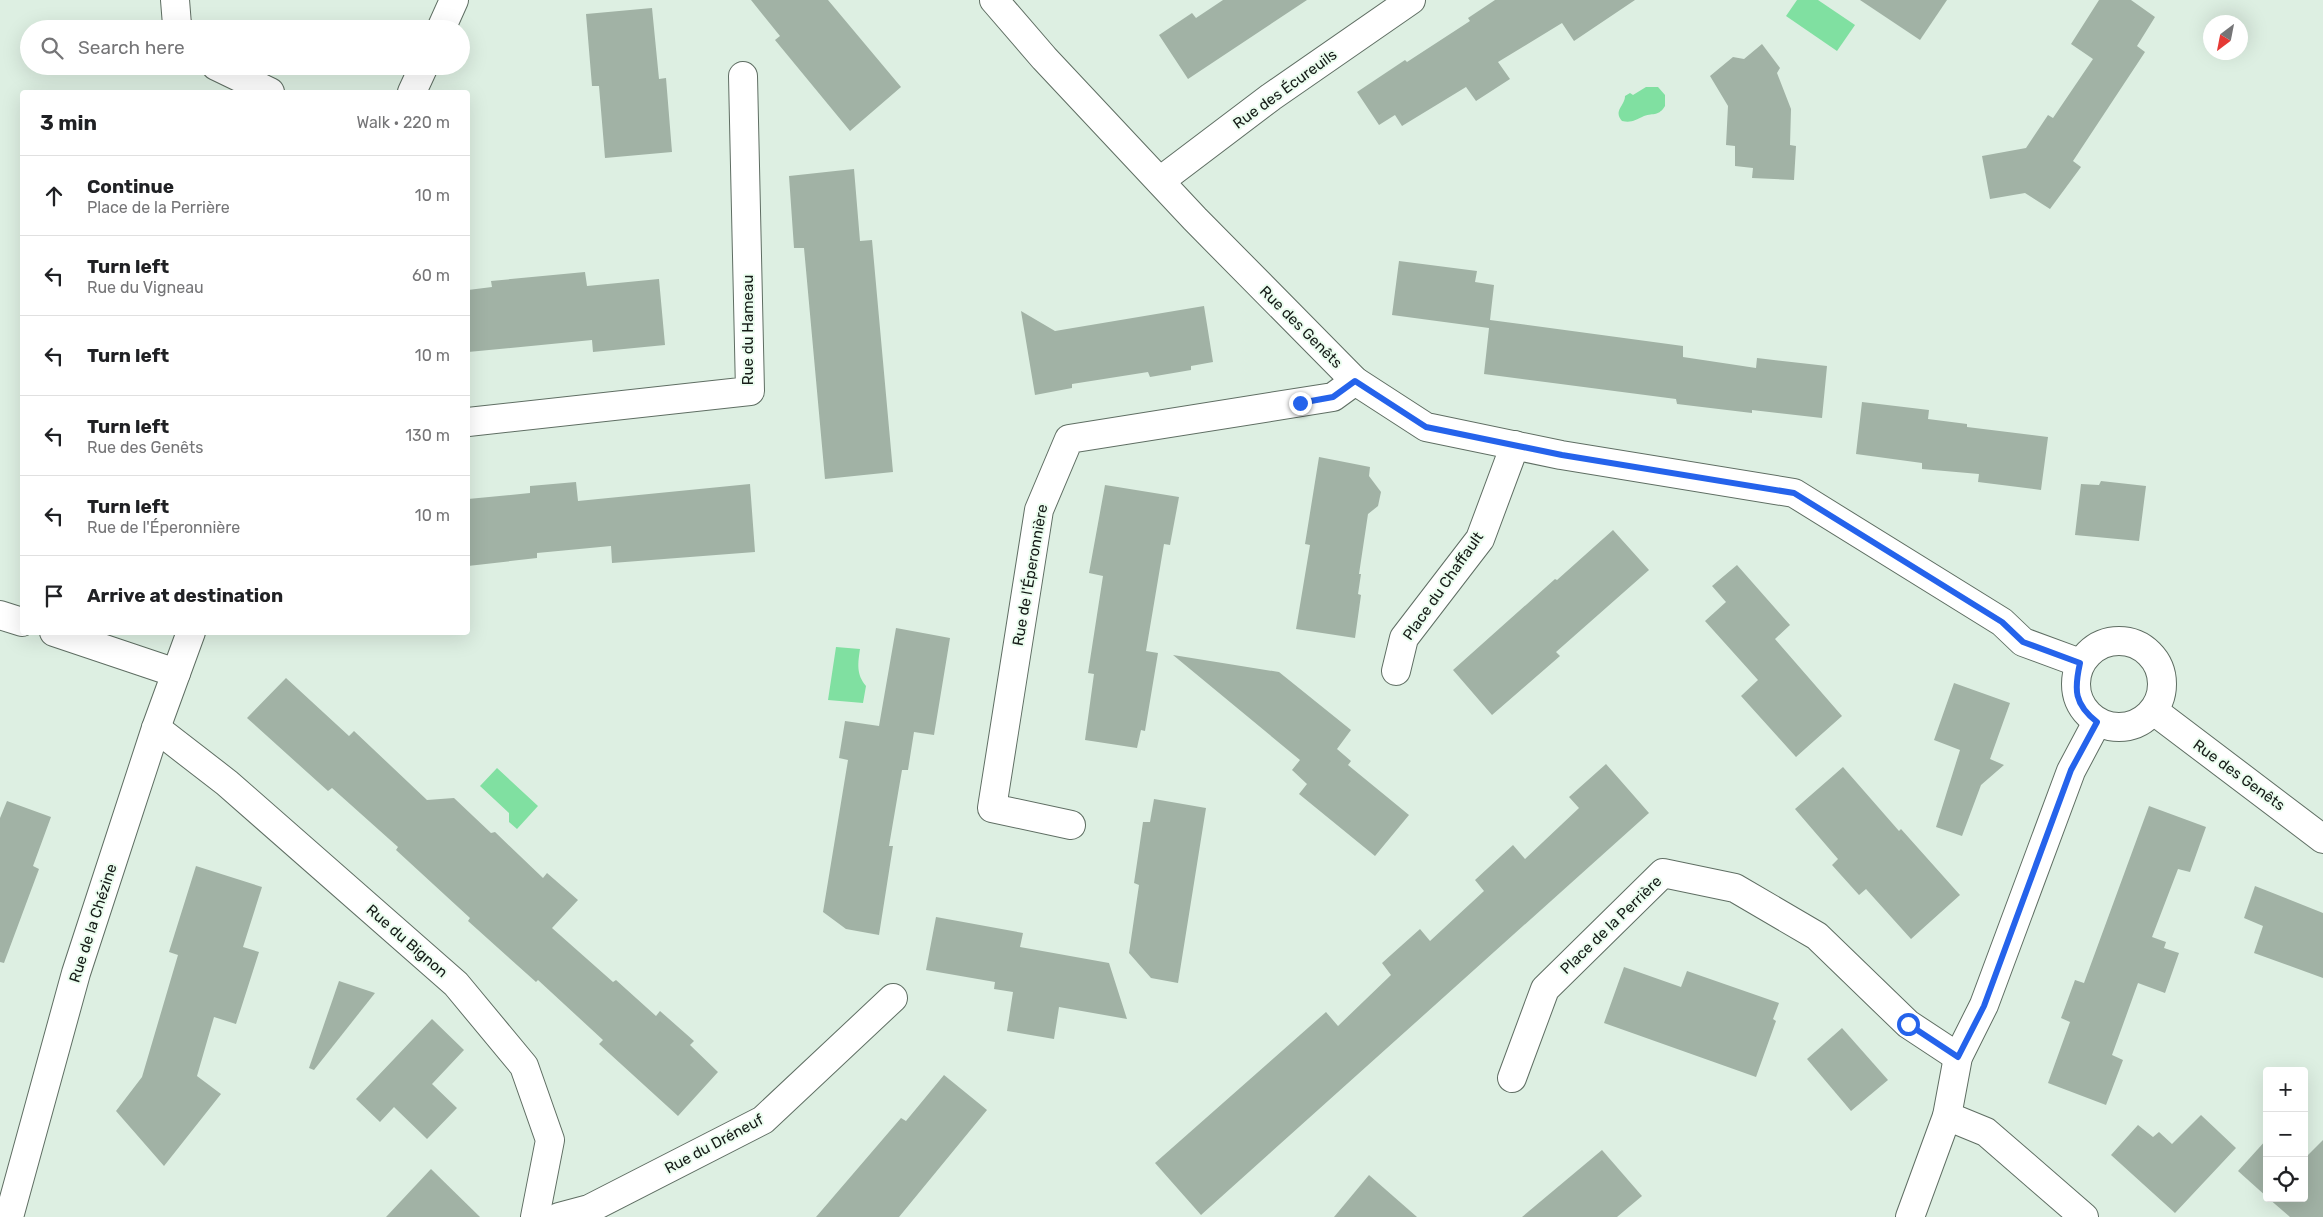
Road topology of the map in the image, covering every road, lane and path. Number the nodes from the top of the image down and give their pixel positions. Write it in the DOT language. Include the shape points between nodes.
graph roads {
  1 [pos="175,0"];
  2 [pos="454,0"];
  3 [pos="994,0"];
  4 [pos="1411,0"];
  5 [pos="177,20"];
  6 [pos="445,20"];
  7 [pos="235,75"];
  8 [pos="420,75"];
  9 [pos="742,76"];
  10 [pos="266,90"];
  11 [pos="413,90"];
  12 [pos="1160,181"];
  13 [pos="1355,381"];
  14 [pos="470,422"];
  15 [pos="1515,445"];
  16 [pos="0,615"];
  17 [pos="20,621"];
  18 [pos="63,635"];
  19 [pos="190,635"];
  20 [pos="2080,663"];
  21 [pos="1396,671"];
  22 [pos="176,673"];
  23 [pos="2154,711"];
  24 [pos="2097,722"];
  25 [pos="156,728"];
  26 [pos="1071,825"];
  27 [pos="2323,839"];
  28 [pos="893,998"];
  29 [pos="1958,1057"];
  30 [pos="1512,1078"];
  31 [pos="1947,1116"];
  32 [pos="9,1217"];
  33 [pos="536,1217"];
  34 [pos="559,1217"];
  35 [pos="1910,1217"];
  36 [pos="2084,1217"];
  1 -- 5 [label="street"];
  2 -- 6 [label="street"];
  3 -- 12 [label="street, Rue des Genêts"];
  4 -- 12 [label="street, Rue des Écureuils" via="1272,97"];
  7 -- 10 [label="street"];
  8 -- 11 [label="street"];
  9 -- 14 [label="street, Rue du Hameau" via="750,391"];
  12 -- 13 [label="street, Rue des Genêts"];
  13 -- 15 [label="street, Rue des Genêts" via="1426,427"];
  13 -- 26 [label="street, Rue de l'Éperonnière" via="1333,397 1068,439 1039,510 992,808"];
  15 -- 20 [label="street, Rue des Genêts" via="1794,493 2002,622 2023,642"];
  15 -- 21 [label="street, Place du Chaffault" via="1480,539 1404,638"];
  16 -- 17 [label="street"];
  18 -- 22 [label="street"];
  19 -- 22 [label="street, Rue de la Chézine"];
  20 -- 23 [label="street" via="2090,651 2108,641 2131,641 2154,657 2163,676 2162,694"];
  20 -- 24 [label="street" via="2075,684 2078,698 2087,714"];
  22 -- 25 [label="street, Rue de la Chézine"];
  23 -- 24 [label="street" via="2134,725 2118,728"];
  23 -- 27 [label="street, Rue des Genêts"];
  24 -- 29 [label="street" via="2071,770 1984,1006"];
  25 -- 32 [label="street, Rue de la Chézine" via="76,973"];
  25 -- 33 [label="street, Rue du Bignon" via="227,782 456,984 524,1066 550,1140"];
  28 -- 34 [label="street, Rue du Dréneuf" via="763,1120 589,1209"];
  29 -- 30 [label="street, Place de la Perrière" via="1908,1024 1816,936 1735,888 1664,873 1545,989"];
  29 -- 31 [label="street"];
  31 -- 35 [label="street"];
  31 -- 36 [label="street" via="1986,1132"];
}
